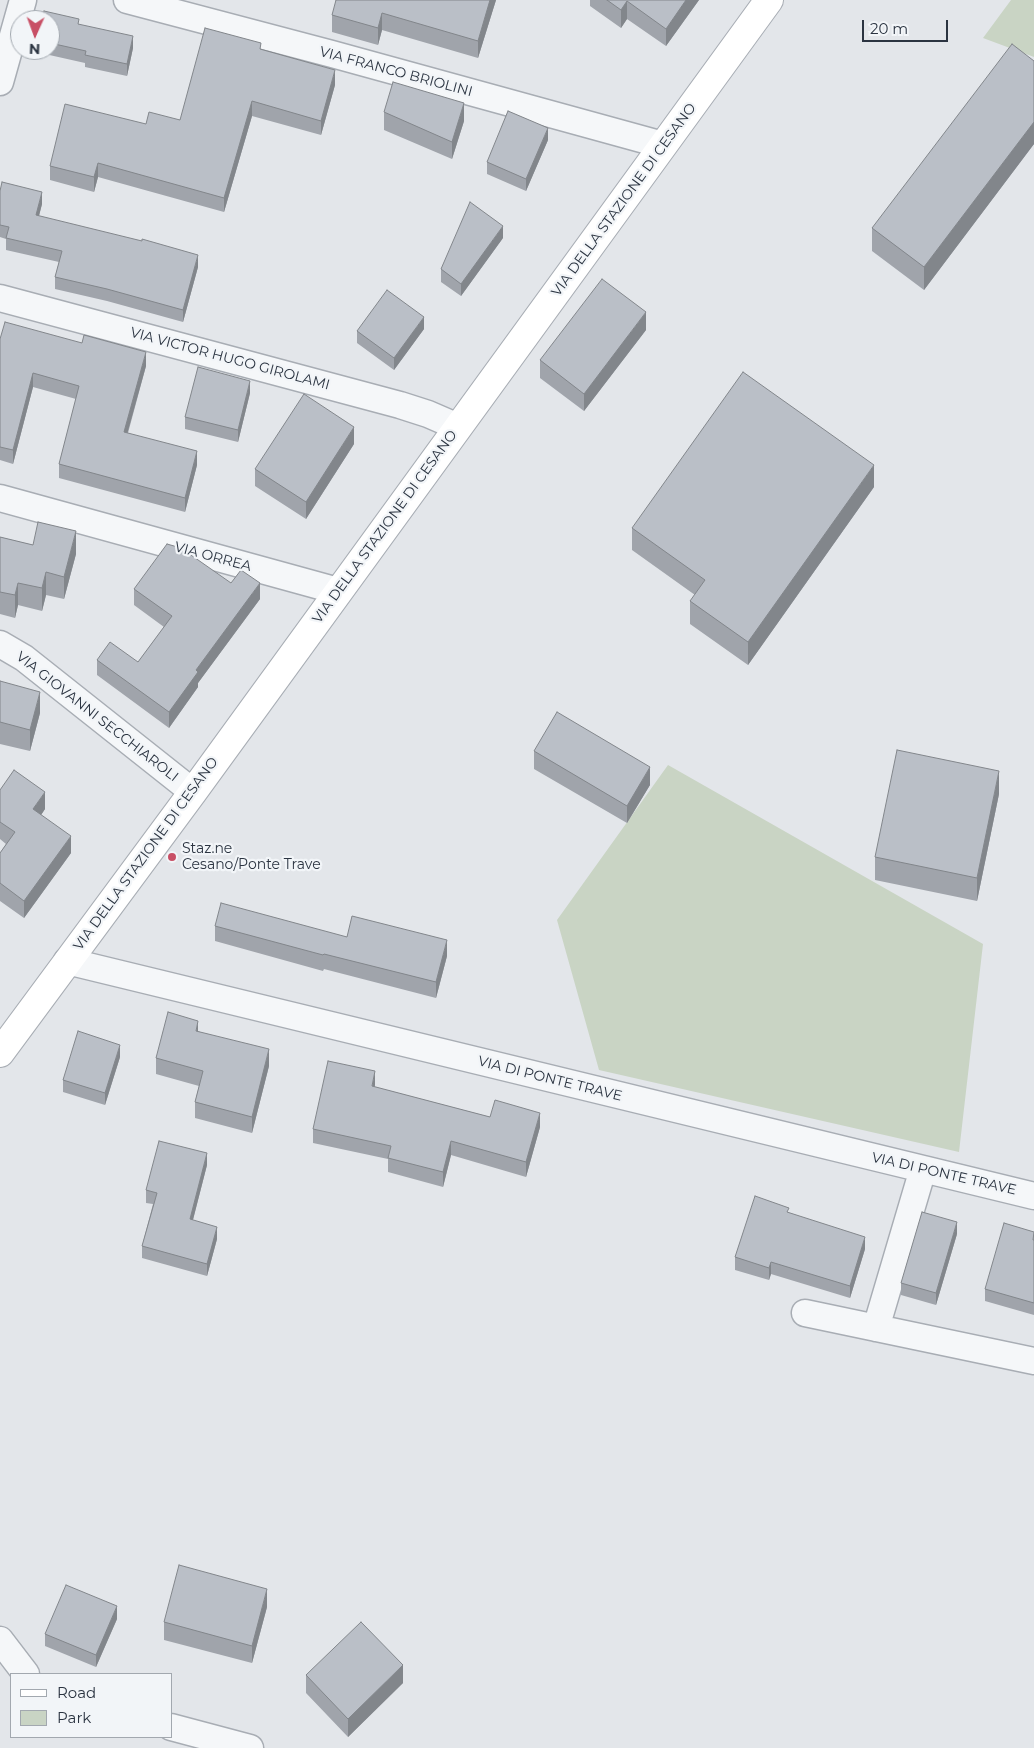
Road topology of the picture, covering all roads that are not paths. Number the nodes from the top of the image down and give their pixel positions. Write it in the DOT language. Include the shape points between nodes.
graph roads {
  1 [pos="23,0"];
  2 [pos="127,0"];
  3 [pos="769,0"];
  4 [pos="6,38"];
  5 [pos="0,82"];
  6 [pos="664,145"];
  7 [pos="0,298"];
  8 [pos="458,427"];
  9 [pos="0,498"];
  10 [pos="338,591"];
  11 [pos="0,644"];
  12 [pos="193,792"];
  13 [pos="67,961"];
  14 [pos="0,1052"];
  15 [pos="923,1169"];
  16 [pos="1034,1196"];
  17 [pos="805,1313"];
  18 [pos="876,1328"];
  19 [pos="1034,1361"];
  20 [pos="0,1640"];
  21 [pos="25,1673"];
  22 [pos="172,1727"];
  23 [pos="250,1748"];
  1 -- 4 [label="street"];
  2 -- 6 [label="street, VIA FRANCO BRIOLINI"];
  3 -- 6 [label="street, VIA DELLA STAZIONE DI CESANO"];
  4 -- 5 [label="street"];
  6 -- 8 [label="street, VIA DELLA STAZIONE DI CESANO"];
  7 -- 8 [label="street, VIA VICTOR HUGO GIROLAMI" via="400,405"];
  8 -- 10 [label="street, VIA DELLA STAZIONE DI CESANO"];
  9 -- 10 [label="street, VIA ORREA"];
  10 -- 12 [label="street, VIA DELLA STAZIONE DI CESANO"];
  11 -- 12 [label="street, VIA GIOVANNI SECCHIAROLI" via="24,658"];
  12 -- 13 [label="street, VIA DELLA STAZIONE DI CESANO"];
  13 -- 14 [label="street, VIA DELLA STAZIONE DI CESANO"];
  13 -- 15 [label="street, VIA DI PONTE TRAVE"];
  15 -- 16 [label="street, VIA DI PONTE TRAVE"];
  15 -- 18 [label="street"];
  17 -- 18 [label="street"];
  18 -- 19 [label="street"];
  20 -- 21 [label="street"];
  22 -- 23 [label="street"];
}
